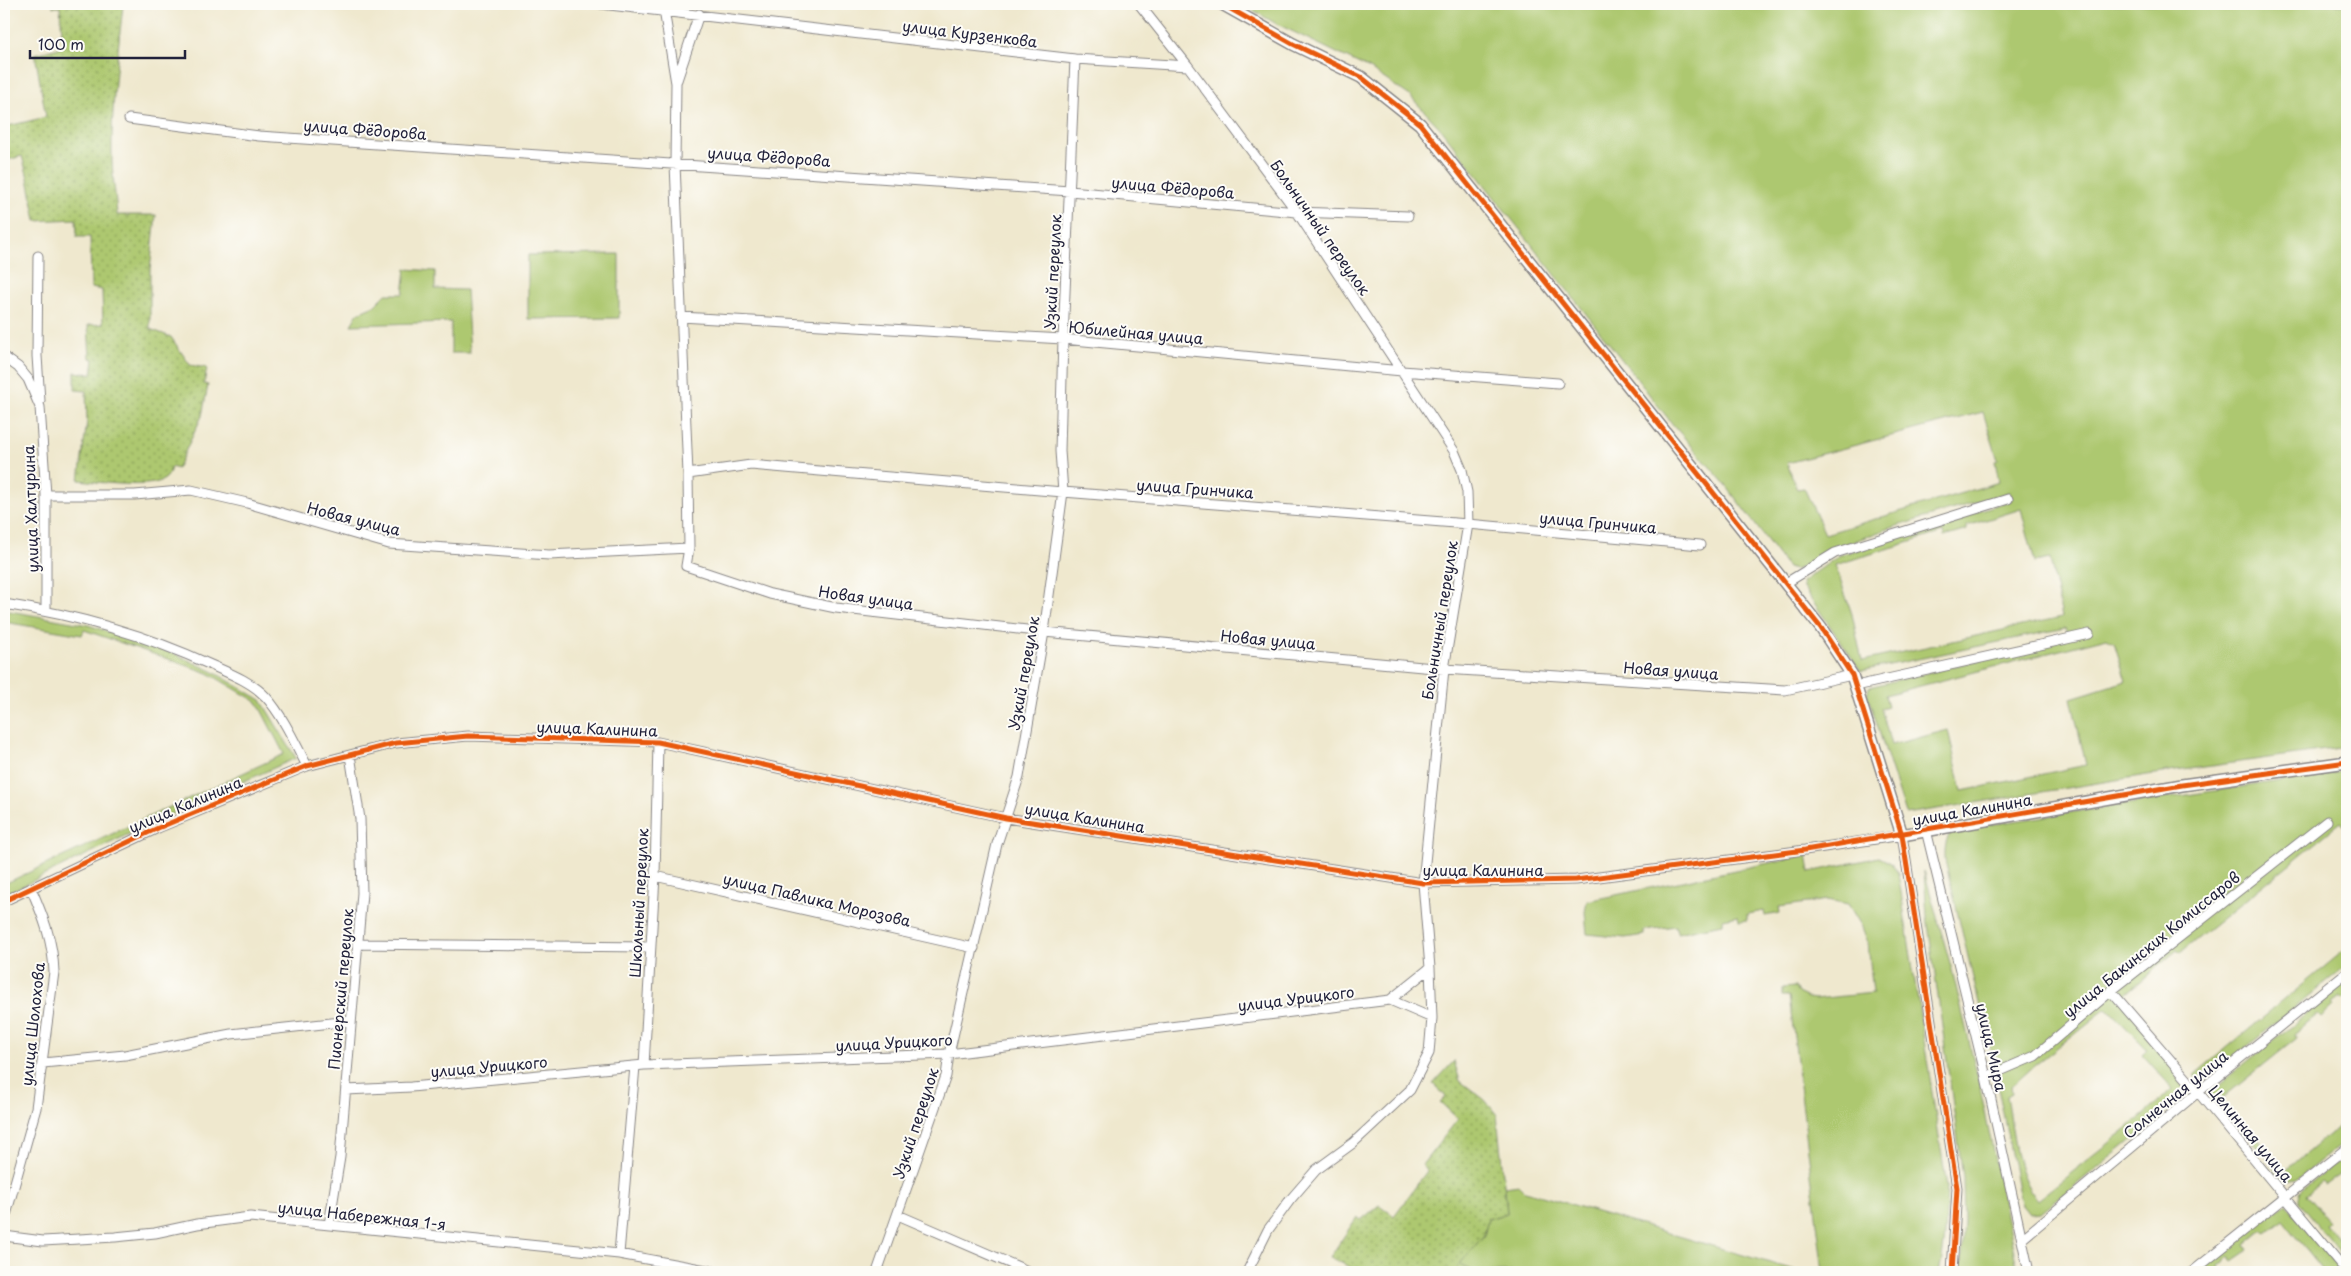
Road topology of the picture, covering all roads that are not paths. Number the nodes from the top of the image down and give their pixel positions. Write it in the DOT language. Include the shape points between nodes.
graph roads {
  1 [pos="601,4"];
  2 [pos="1139,4"];
  3 [pos="1222,4"];
  4 [pos="664,7"];
  5 [pos="699,14"];
  6 [pos="1075,59"];
  7 [pos="1188,66"];
  8 [pos="676,83"];
  9 [pos="129,120"];
  10 [pos="675,164"];
  11 [pos="1070,191"];
  12 [pos="1297,212"];
  13 [pos="1408,216"];
  14 [pos="38,256"];
  15 [pos="681,317"];
  16 [pos="1063,339"];
  17 [pos="4,357"];
  18 [pos="1402,371"];
  19 [pos="1558,383"];
  20 [pos="40,407"];
  21 [pos="688,474"];
  22 [pos="1063,492"];
  23 [pos="46,495"];
  24 [pos="2008,498"];
  25 [pos="1468,524"];
  26 [pos="1700,545"];
  27 [pos="688,548"];
  28 [pos="1786,584"];
  29 [pos="4,604"];
  30 [pos="46,610"];
  31 [pos="1044,632"];
  32 [pos="2089,634"];
  33 [pos="1444,669"];
  34 [pos="1854,681"];
  35 [pos="658,742"];
  36 [pos="350,755"];
  37 [pos="2347,762"];
  38 [pos="307,766"];
  39 [pos="1006,818"];
  40 [pos="2327,821"];
  41 [pos="1926,830"];
  42 [pos="1902,835"];
  43 [pos="654,876"];
  44 [pos="1423,883"];
  45 [pos="31,888"];
  46 [pos="4,901"];
  47 [pos="357,944"];
  48 [pos="649,947"];
  49 [pos="974,948"];
  50 [pos="1430,968"];
  51 [pos="2347,972"];
  52 [pos="2111,991"];
  53 [pos="1390,1000"];
  54 [pos="1432,1018"];
  55 [pos="350,1021"];
  56 [pos="949,1054"];
  57 [pos="43,1063"];
  58 [pos="639,1066"];
  59 [pos="1986,1077"];
  60 [pos="346,1090"];
  61 [pos="2198,1092"];
  62 [pos="2347,1148"];
  63 [pos="2286,1198"];
  64 [pos="898,1215"];
  65 [pos="4,1222"];
  66 [pos="329,1226"];
  67 [pos="4,1236"];
  68 [pos="2022,1239"];
  69 [pos="619,1254"];
  70 [pos="717,1272"];
  71 [pos="877,1272"];
  72 [pos="1030,1272"];
  73 [pos="1246,1272"];
  74 [pos="1952,1272"];
  75 [pos="2029,1272"];
  76 [pos="2192,1272"];
  77 [pos="2347,1272"];
  1 -- 4 [label="street, улица Курзенкова"];
  2 -- 7 [label="street, Больничный переулок"];
  3 -- 28 [label="street" via="1361,77 1420,124"];
  4 -- 5 [label="street, улица Курзенкова"];
  4 -- 8 [label="street"];
  5 -- 6 [label="street, улица Курзенкова"];
  5 -- 8 [label="street"];
  6 -- 7 [label="street, улица Курзенкова"];
  6 -- 11 [label="street, Узкий переулок"];
  7 -- 12 [label="street, Больничный переулок"];
  8 -- 10 [label="street"];
  9 -- 10 [label="street, улица Фёдорова" via="259,136"];
  10 -- 11 [label="street, улица Фёдорова"];
  10 -- 15 [label="street"];
  11 -- 12 [label="street, улица Фёдорова"];
  11 -- 16 [label="street, Узкий переулок"];
  12 -- 13 [label="street, улица Фёдорова"];
  12 -- 18 [label="street, Больничный переулок"];
  14 -- 20 [label="street, улица Халтурина"];
  15 -- 16 [label="street, Юбилейная улица"];
  15 -- 21 [label="street"];
  16 -- 18 [label="street, Юбилейная улица"];
  16 -- 22 [label="street, Узкий переулок" via="1060,452"];
  17 -- 20 [label="street, улица Халтурина" via="28,380"];
  18 -- 19 [label="street, Юбилейная улица"];
  18 -- 25 [label="street, Больничный переулок" via="1454,451 1468,492"];
  20 -- 23 [label="street, улица Халтурина"];
  21 -- 22 [label="street, улица Гринчика" via="751,465"];
  21 -- 27 [label="street"];
  22 -- 25 [label="street, улица Гринчика"];
  22 -- 31 [label="street, Узкий переулок"];
  23 -- 27 [label="street, Новая улица" via="135,495 191,490 389,544 549,555"];
  23 -- 30 [label="street, улица Халтурина"];
  24 -- 28 [label="street" via="1835,553"];
  25 -- 26 [label="street, улица Гринчика"];
  25 -- 33 [label="street, Больничный переулок"];
  27 -- 31 [label="street, Новая улица" via="686,566 770,594 836,608"];
  28 -- 34 [label="street" via="1821,628"];
  29 -- 30 [label="street"];
  30 -- 38 [label="street" via="166,644 232,674 267,698"];
  31 -- 33 [label="street, Новая улица"];
  31 -- 39 [label="street, Узкий переулок" via="1019,777"];
  32 -- 34 [label="street, Новая улица"];
  33 -- 34 [label="street, Новая улица" via="1785,690"];
  33 -- 44 [label="street, Больничный переулок"];
  34 -- 42 [label="street"];
  35 -- 36 [label="street, улица Калинина" via="468,736 396,743"];
  35 -- 39 [label="street, улица Калинина"];
  35 -- 43 [label="street, Школьный переулок"];
  36 -- 38 [label="street, улица Калинина"];
  36 -- 47 [label="street, Пионерский переулок" via="360,819 362,893"];
  37 -- 41 [label="street, улица Калинина" via="2191,784"];
  38 -- 45 [label="street, улица Калинина" via="158,828"];
  39 -- 44 [label="street, улица Калинина"];
  39 -- 49 [label="street, Узкий переулок" via="997,844"];
  40 -- 52 [label="street, улица Бакинских Комиссаров"];
  41 -- 42 [label="street, улица Калинина"];
  41 -- 59 [label="street, улица Мира"];
  42 -- 44 [label="street, улица Калинина" via="1576,880"];
  42 -- 74 [label="street" via="1957,1188"];
  43 -- 48 [label="street, Школьный переулок"];
  43 -- 49 [label="street, улица Павлика Морозова"];
  44 -- 50 [label="street, Больничный переулок"];
  45 -- 46 [label="street, улица Калинина"];
  45 -- 57 [label="street, улица Шолохова" via="49,930 53,952 54,972"];
  47 -- 48 [label="street"];
  47 -- 55 [label="street, Пионерский переулок"];
  48 -- 58 [label="street, Школьный переулок"];
  49 -- 56 [label="street, Узкий переулок"];
  50 -- 53 [label="street"];
  50 -- 54 [label="street, Больничный переулок"];
  51 -- 61 [label="street, Солнечная улица"];
  52 -- 59 [label="street, улица Бакинских Комиссаров" via="2035,1056"];
  52 -- 61 [label="street, Целинная улица"];
  53 -- 54 [label="street"];
  53 -- 56 [label="street, улица Урицкого"];
  54 -- 73 [label="street, Больничный переулок" via="1429,1053 1410,1090 1353,1143 1316,1170 1268,1230"];
  55 -- 57 [label="street" via="231,1034 125,1055"];
  55 -- 60 [label="street, Пионерский переулок"];
  56 -- 58 [label="street, улица Урицкого"];
  56 -- 64 [label="street, Узкий переулок" via="946,1076"];
  57 -- 65 [label="street, улица Шолохова" via="36,1108"];
  58 -- 60 [label="street, улица Урицкого"];
  58 -- 69 [label="street, Школьный переулок"];
  59 -- 68 [label="street, улица Мира"];
  60 -- 66 [label="street, Пионерский переулок"];
  61 -- 63 [label="street, Целинная улица"];
  61 -- 68 [label="street, Солнечная улица"];
  62 -- 63 [label="street"];
  63 -- 76 [label="street"];
  63 -- 77 [label="street, Целинная улица"];
  64 -- 71 [label="street, Узкий переулок"];
  64 -- 72 [label="street"];
  66 -- 67 [label="street, улица Набережная 1-я" via="250,1217 115,1237 43,1241"];
  66 -- 69 [label="street, улица Набережная 1-я"];
  68 -- 75 [label="street, улица Мира"];
  69 -- 70 [label="street, улица Набережная 1-я"];
}
